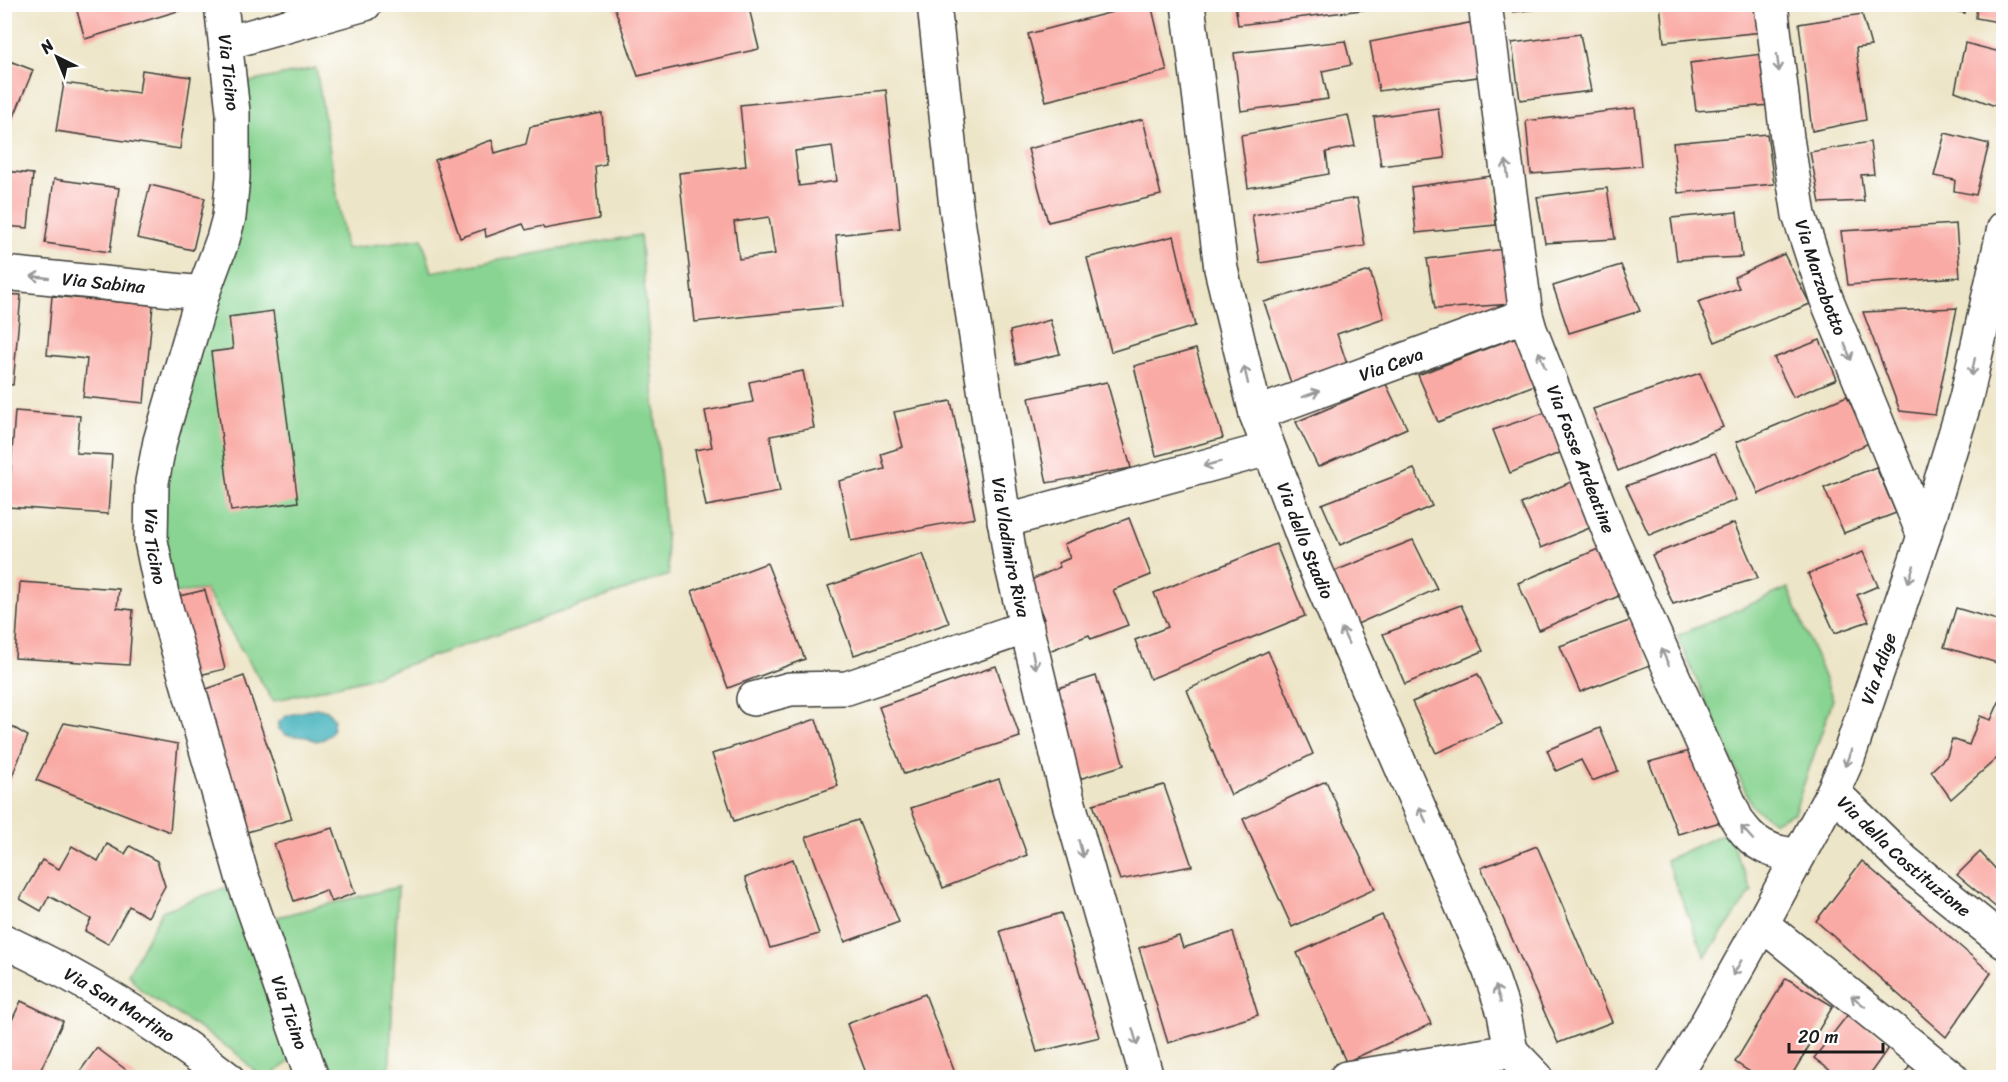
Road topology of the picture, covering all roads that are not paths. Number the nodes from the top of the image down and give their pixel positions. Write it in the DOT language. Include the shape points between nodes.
graph roads {
  1 [pos="221,4"];
  2 [pos="365,4"];
  3 [pos="934,4"];
  4 [pos="1188,4"];
  5 [pos="1485,4"];
  6 [pos="1771,4"];
  7 [pos="226,43"];
  8 [pos="2004,228"];
  9 [pos="4,273"];
  10 [pos="203,293"];
  11 [pos="1526,315"];
  12 [pos="1993,332"];
  13 [pos="1256,414"];
  14 [pos="1268,449"];
  15 [pos="1004,521"];
  16 [pos="1924,536"];
  17 [pos="1027,627"];
  18 [pos="753,699"];
  19 [pos="1833,792"];
  20 [pos="1799,855"];
  21 [pos="1762,924"];
  22 [pos="4,941"];
  23 [pos="2004,942"];
  24 [pos="1512,1051"];
  25 [pos="227,1077"];
  26 [pos="312,1077"];
  27 [pos="1147,1077"];
  28 [pos="1346,1077"];
  29 [pos="1537,1077"];
  30 [pos="1674,1077"];
  31 [pos="1952,1077"];
  1 -- 7 [label="street, Via Ticino"];
  2 -- 7 [label="street"];
  3 -- 15 [label="street, Via Vladimiro Riva" via="956,207"];
  13 -- 4 [label="street, Via dello Stadio, one-way" via="1221,269"];
  11 -- 5 [label="street, Via Fosse Ardeatine, one-way"];
  6 -- 16 [label="street, Via Marzabotto, one-way" via="1799,215 1826,298"];
  7 -- 10 [label="street, Via Ticino" via="233,112 232,191 223,239"];
  8 -- 12 [label="street, Via Adige"];
  10 -- 9 [label="street, Via Sabina, one-way"];
  10 -- 26 [label="street, Via Ticino" via="160,441 153,475 151,541 162,594 242,876"];
  13 -- 11 [label="street, Via Ceva, one-way"];
  20 -- 11 [label="street, Via Fosse Ardeatine, one-way" via="1777,853 1758,844 1736,818 1610,534"];
  12 -- 16 [label="street, Via Adige, one-way" via="1966,398"];
  13 -- 14 [label="street, Via dello Stadio"];
  14 -- 15 [label="street, one-way"];
  24 -- 14 [label="street, Via dello Stadio, one-way" via="1489,969 1312,561"];
  15 -- 17 [label="street, Via Vladimiro Riva"];
  16 -- 19 [label="street, Via Adige, one-way"];
  17 -- 18 [label="street" via="847,688 790,689"];
  17 -- 27 [label="street, Via Vladimiro Riva, one-way" via="1074,825"];
  19 -- 20 [label="street, Via Adige"];
  19 -- 23 [label="street, Via della Costituzione" via="1904,861"];
  20 -- 21 [label="street, Via Adige"];
  21 -- 30 [label="street, Via Adige, one-way"];
  31 -- 21 [label="street, one-way"];
  22 -- 25 [label="street, Via San Martino" via="117,1001"];
  24 -- 28 [label="street"];
  24 -- 29 [label="street"];
}
